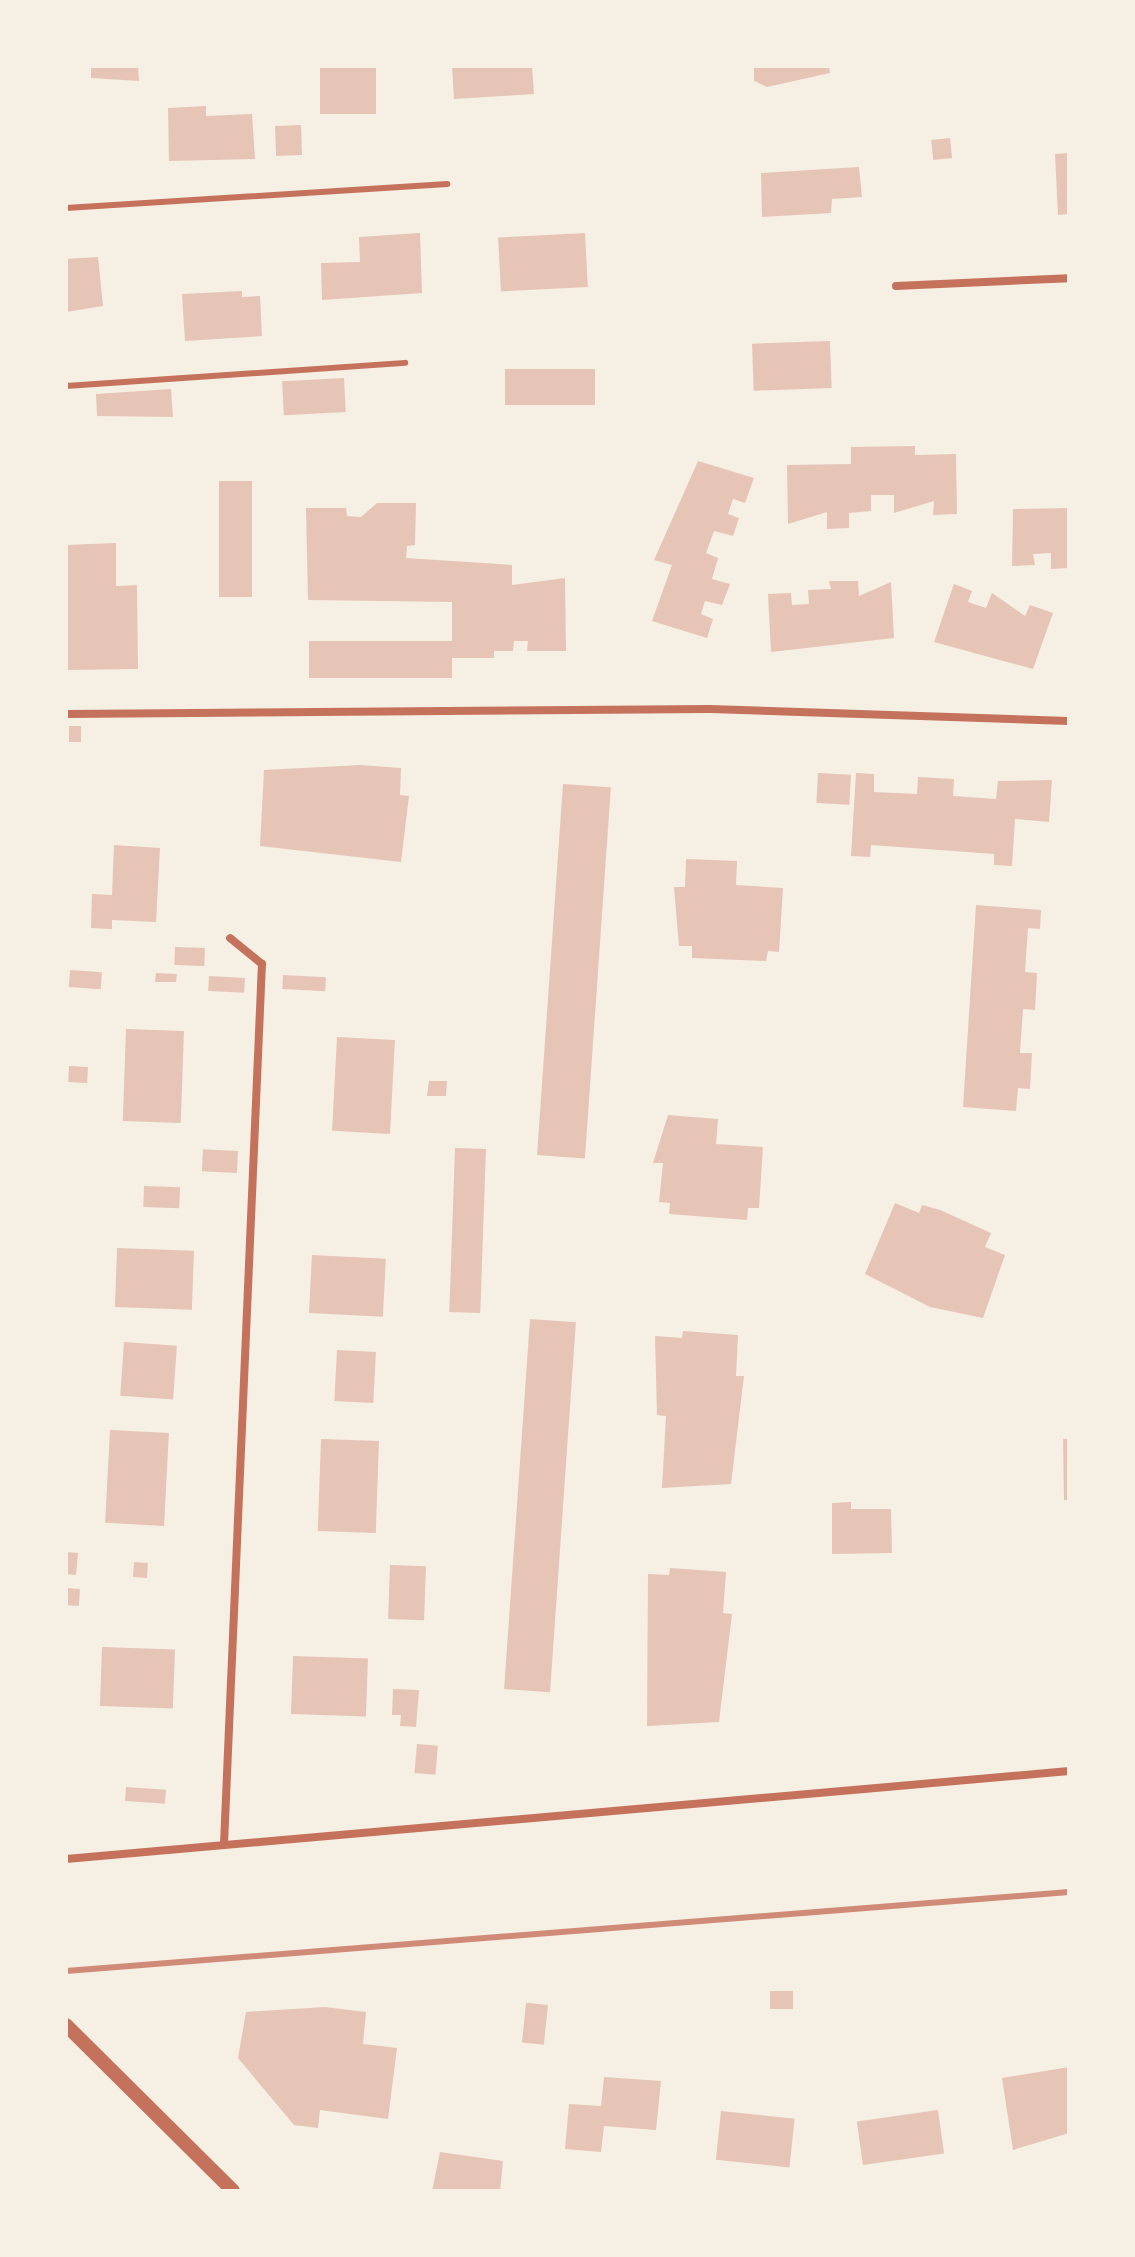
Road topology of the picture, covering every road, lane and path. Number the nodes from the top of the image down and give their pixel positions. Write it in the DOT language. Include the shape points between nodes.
graph roads {
  1 [pos="447,184"];
  2 [pos="66,208"];
  3 [pos="1069,278"];
  4 [pos="896,286"];
  5 [pos="405,363"];
  6 [pos="66,386"];
  7 [pos="66,714"];
  8 [pos="1069,721"];
  9 [pos="230,938"];
  10 [pos="1069,1771"];
  11 [pos="224,1844"];
  12 [pos="67,1861"];
  13 [pos="66,2025"];
  14 [pos="233,2191"];
  1 -- 2 [label="lane"];
  3 -- 4 [label="street"];
  5 -- 6 [label="lane"];
  7 -- 8 [label="street" via="710,709"];
  9 -- 11 [label="street" via="262,964"];
  10 -- 11 [label="street"];
  11 -- 12 [label="street"];
  13 -- 14 [label="street"];
}
